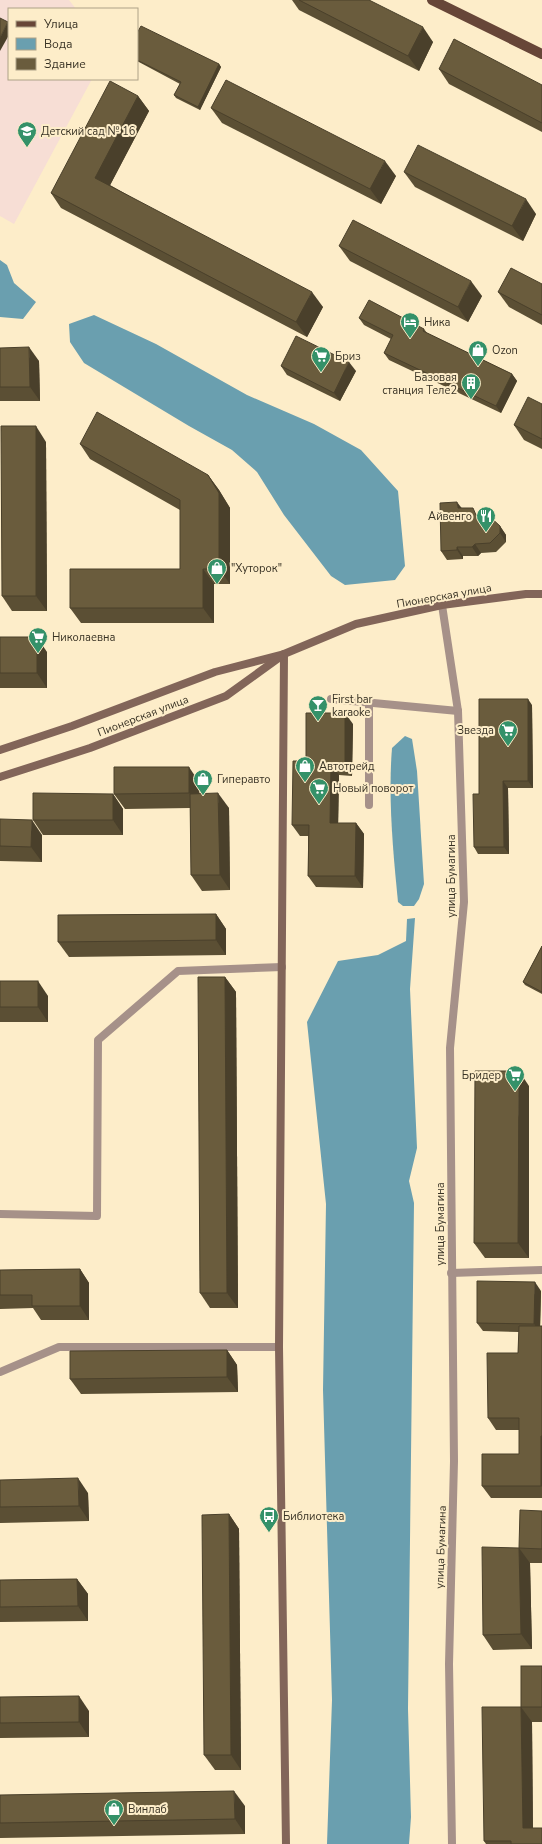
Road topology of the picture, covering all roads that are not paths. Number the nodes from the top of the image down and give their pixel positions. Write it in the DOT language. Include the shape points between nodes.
graph roads {
  1 [pos="432,0"];
  2 [pos="542,54"];
  3 [pos="542,594"];
  4 [pos="442,605"];
  5 [pos="284,654"];
  6 [pos="331,699"];
  7 [pos="369,702"];
  8 [pos="458,711"];
  9 [pos="0,750"];
  10 [pos="0,778"];
  11 [pos="368,805"];
  12 [pos="282,967"];
  13 [pos="0,1214"];
  14 [pos="542,1270"];
  15 [pos="451,1273"];
  16 [pos="279,1347"];
  17 [pos="0,1372"];
  18 [pos="286,1844"];
  19 [pos="452,1844"];
  1 -- 2 [label="main road"];
  3 -- 4 [label="main road, Пионерская улица"];
  4 -- 5 [label="main road, Пионерская улица" via="356,624"];
  4 -- 8 [label="street, улица Бумагина"];
  5 -- 9 [label="main road, Пионерская улица" via="215,672"];
  5 -- 10 [label="main road, Пионерская улица" via="226,696 90,748"];
  5 -- 12 [label="main road"];
  6 -- 7 [label="street"];
  7 -- 8 [label="street"];
  7 -- 11 [label="street"];
  8 -- 15 [label="street, улица Бумагина" via="464,902 450,1048"];
  12 -- 13 [label="street" via="178,971 98,1040 97,1216"];
  12 -- 16 [label="main road"];
  14 -- 15 [label="street"];
  15 -- 19 [label="street, улица Бумагина" via="454,1461 449,1664"];
  16 -- 17 [label="street" via="59,1347"];
  16 -- 18 [label="main road"];
}
